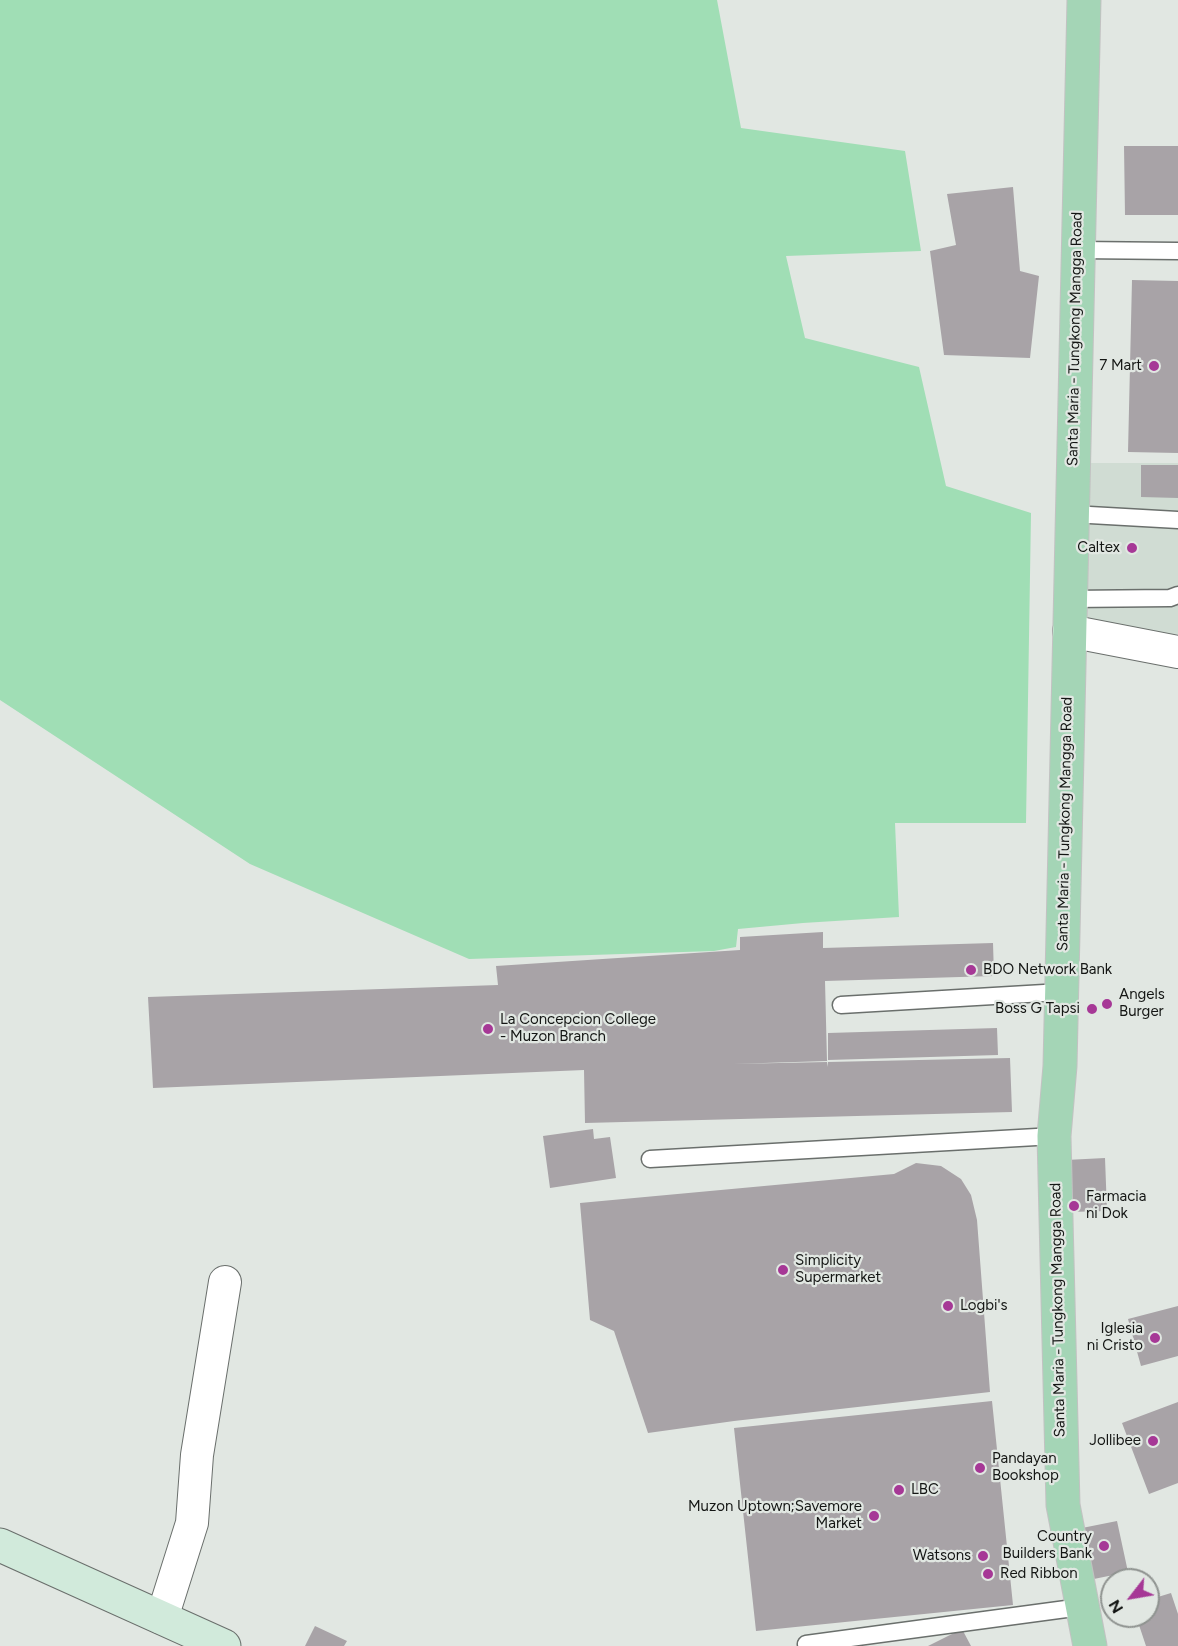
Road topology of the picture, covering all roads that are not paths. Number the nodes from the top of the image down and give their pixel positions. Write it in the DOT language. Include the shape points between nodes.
graph roads {
  1 [pos="1084,0"];
  2 [pos="1077,250"];
  3 [pos="1178,251"];
  4 [pos="1072,514"];
  5 [pos="1178,520"];
  6 [pos="1178,596"];
  7 [pos="1070,599"];
  8 [pos="1069,631"];
  9 [pos="1178,652"];
  10 [pos="1061,992"];
  11 [pos="841,1005"];
  12 [pos="1054,1136"];
  13 [pos="650,1159"];
  14 [pos="225,1282"];
  15 [pos="0,1545"];
  16 [pos="1082,1607"];
  17 [pos="162,1618"];
  18 [pos="806,1644"];
  19 [pos="224,1646"];
  20 [pos="1090,1646"];
  1 -- 2 [label="main road, Santa Maria - Tungkong Mangga Road"];
  2 -- 3 [label="lane"];
  2 -- 4 [label="main road, Santa Maria - Tungkong Mangga Road"];
  4 -- 5 [label="lane"];
  4 -- 7 [label="main road, Santa Maria - Tungkong Mangga Road"];
  6 -- 7 [label="lane"];
  7 -- 8 [label="main road, Santa Maria - Tungkong Mangga Road"];
  8 -- 9 [label="street"];
  8 -- 10 [label="main road, Santa Maria - Tungkong Mangga Road"];
  10 -- 11 [label="lane"];
  10 -- 12 [label="main road, Santa Maria - Tungkong Mangga Road"];
  12 -- 13 [label="lane"];
  12 -- 16 [label="main road, Santa Maria - Tungkong Mangga Road" via="1062,1505"];
  14 -- 17 [label="street" via="197,1455 192,1523"];
  15 -- 17 [label="main road"];
  16 -- 18 [label="lane"];
  16 -- 20 [label="main road, Santa Maria - Tungkong Mangga Road"];
  17 -- 19 [label="main road"];
}
